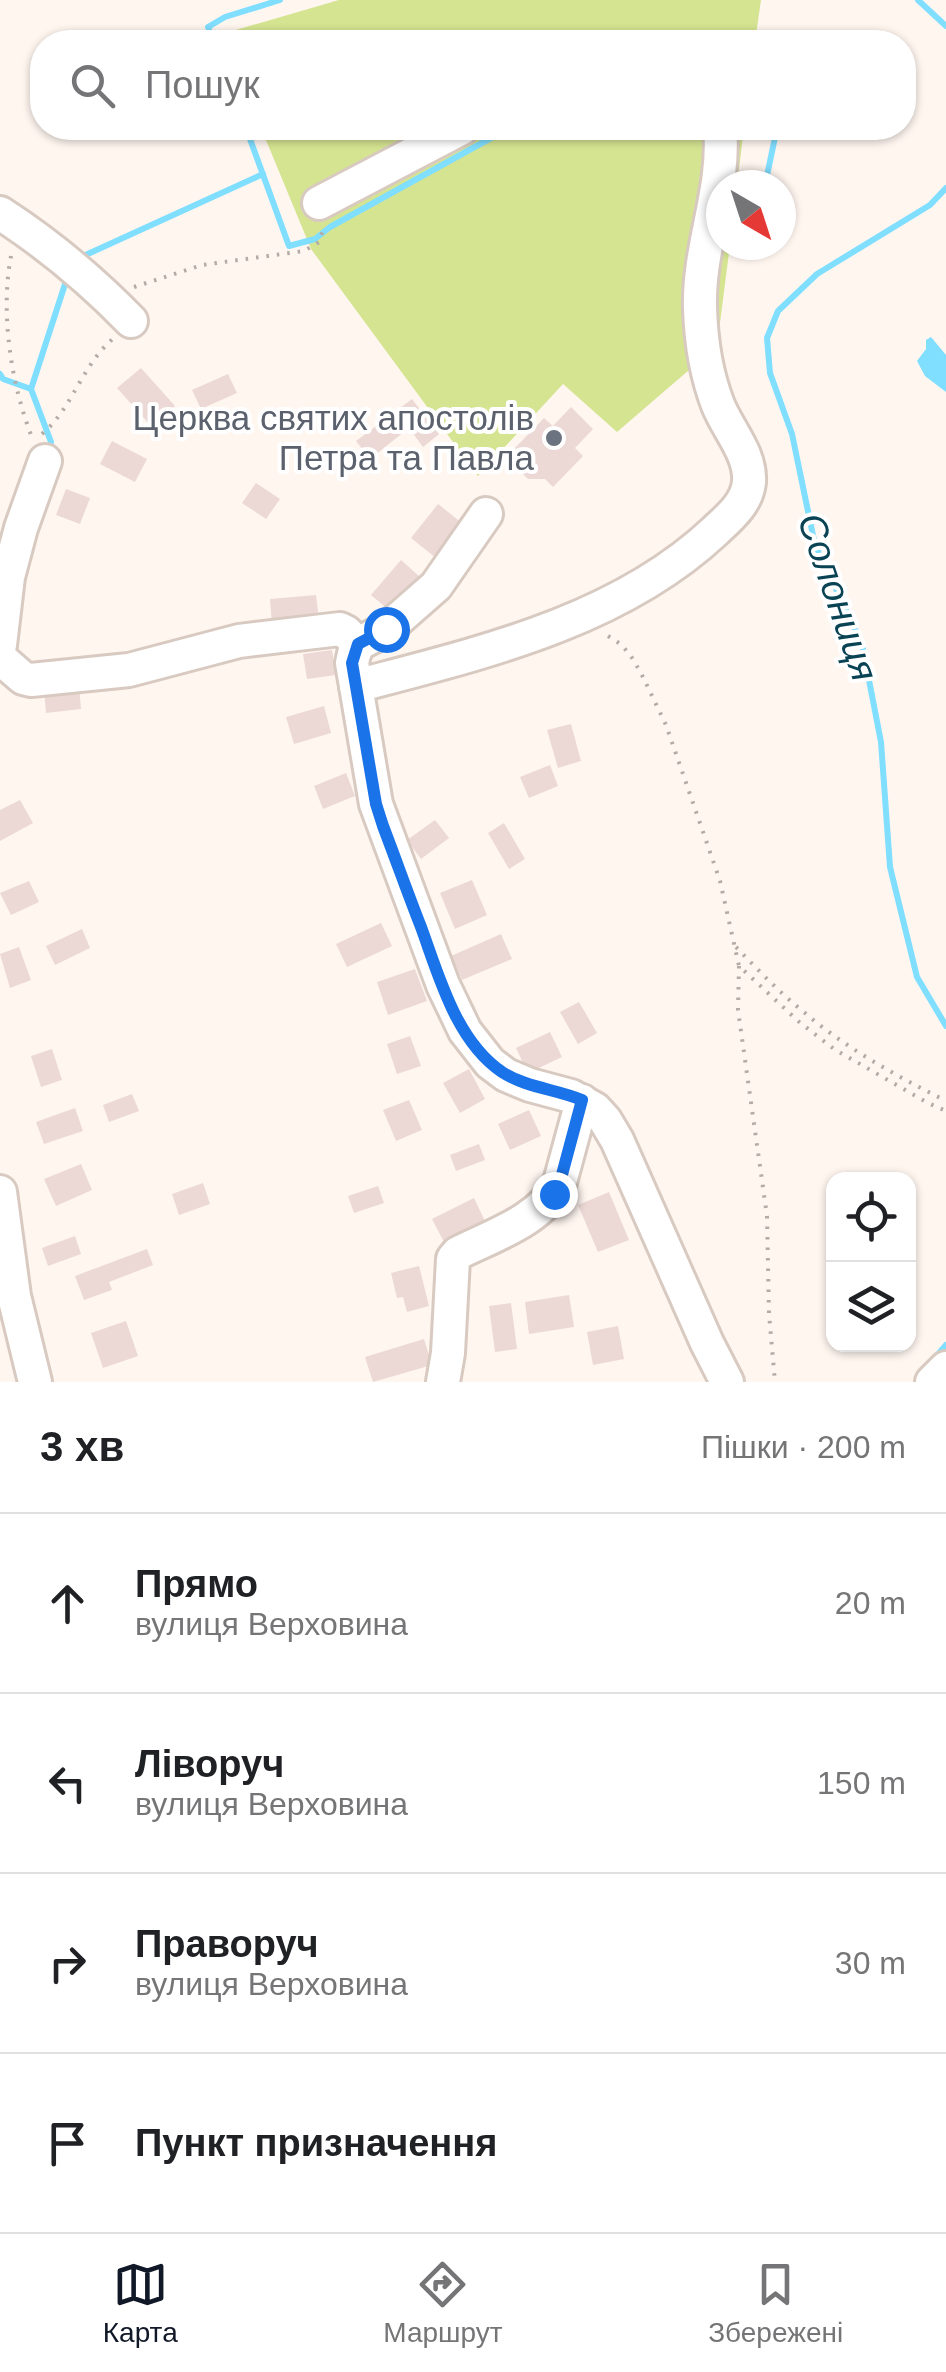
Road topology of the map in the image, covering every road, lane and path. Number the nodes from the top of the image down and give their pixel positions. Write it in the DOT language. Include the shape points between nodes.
graph roads {
  1 [pos="439,140"];
  2 [pos="720,140"];
  3 [pos="323,201"];
  4 [pos="12,221"];
  5 [pos="106,295"];
  6 [pos="132,322"];
  7 [pos="39,451"];
  8 [pos="486,514"];
  9 [pos="604,633"];
  10 [pos="358,644"];
  11 [pos="0,645"];
  12 [pos="0,658"];
  13 [pos="356,686"];
  14 [pos="736,947"];
  15 [pos="739,966"];
  16 [pos="582,1100"];
  17 [pos="946,1101"];
  18 [pos="946,1111"];
  19 [pos="0,1192"];
  20 [pos="946,1368"];
  21 [pos="35,1382"];
  22 [pos="444,1382"];
  23 [pos="727,1382"];
  24 [pos="774,1382"];
  25 [pos="932,1382"];
  1 -- 3 [label="street"];
  2 -- 13 [label="street" via="700,308 709,379 750,478 735,512 638,588 560,626"];
  3 -- 5 [label="path" via="323,232 313,248 202,265"];
  4 -- 5 [label="street"];
  4 -- 7 [label="path" via="2,340"];
  5 -- 6 [label="street"];
  6 -- 7 [label="path" via="97,352"];
  7 -- 11 [label="street" via="8,577"];
  8 -- 10 [label="street" via="436,586"];
  9 -- 14 [label="path" via="632,658 666,725"];
  10 -- 12 [label="street" via="340,629 239,641 129,670 32,680"];
  10 -- 13 [label="street" via="352,663"];
  13 -- 16 [label="street" via="376,804 465,1031 506,1074"];
  14 -- 15 [label="path"];
  14 -- 17 [label="path" via="833,1035"];
  15 -- 18 [label="path" via="834,1049"];
  15 -- 24 [label="path" via="738,1010 767,1216"];
  16 -- 22 [label="street" via="554,1194 530,1216 453,1259"];
  16 -- 23 [label="street" via="617,1140"];
  19 -- 21 [label="street" via="14,1296"];
  20 -- 25 [label="street"];
}
